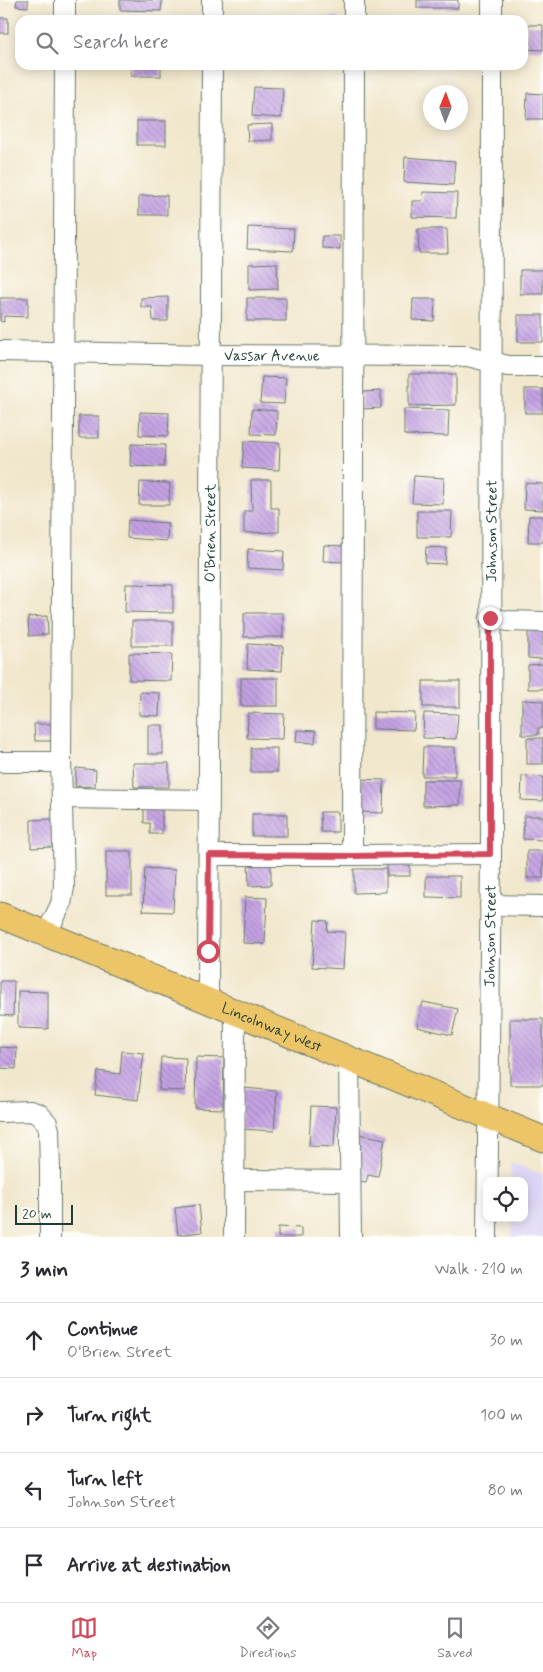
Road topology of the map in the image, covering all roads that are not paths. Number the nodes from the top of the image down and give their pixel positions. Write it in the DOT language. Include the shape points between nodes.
graph roads {
  1 [pos="65,0"];
  2 [pos="212,0"];
  3 [pos="354,0"];
  4 [pos="492,0"];
  5 [pos="65,15"];
  6 [pos="212,15"];
  7 [pos="354,15"];
  8 [pos="492,15"];
  9 [pos="65,70"];
  10 [pos="212,70"];
  11 [pos="354,70"];
  12 [pos="492,70"];
  13 [pos="0,350"];
  14 [pos="64,351"];
  15 [pos="211,355"];
  16 [pos="353,355"];
  17 [pos="491,362"];
  18 [pos="543,366"];
  19 [pos="490,618"];
  20 [pos="543,622"];
  21 [pos="0,762"];
  22 [pos="61,762"];
  23 [pos="63,798"];
  24 [pos="209,800"];
  25 [pos="490,854"];
  26 [pos="209,855"];
  27 [pos="352,856"];
  28 [pos="490,906"];
  29 [pos="543,906"];
  30 [pos="0,915"];
  31 [pos="46,935"];
  32 [pos="208,1000"];
  33 [pos="235,1010"];
  34 [pos="349,1058"];
  35 [pos="0,1112"];
  36 [pos="487,1115"];
  37 [pos="543,1139"];
  38 [pos="234,1180"];
  39 [pos="350,1181"];
  40 [pos="50,1237"];
  41 [pos="234,1237"];
  42 [pos="351,1237"];
  43 [pos="487,1237"];
  1 -- 5 [label="street"];
  2 -- 6 [label="street"];
  3 -- 7 [label="street"];
  4 -- 8 [label="street"];
  9 -- 14 [label="street"];
  10 -- 15 [label="street, O'Brien Street"];
  11 -- 16 [label="street"];
  12 -- 17 [label="street, Johnson Street"];
  13 -- 14 [label="street, Vassar Avenue"];
  14 -- 15 [label="street, Vassar Avenue"];
  14 -- 22 [label="street"];
  15 -- 16 [label="street, Vassar Avenue"];
  15 -- 24 [label="street, O'Brien Street"];
  16 -- 17 [label="street, Vassar Avenue" via="468,356"];
  16 -- 27 [label="street"];
  17 -- 18 [label="street, Vassar Avenue" via="508,366"];
  17 -- 19 [label="street, Johnson Street"];
  19 -- 20 [label="street"];
  19 -- 25 [label="street, Johnson Street"];
  21 -- 22 [label="street"];
  22 -- 23 [label="street"];
  23 -- 24 [label="street"];
  23 -- 31 [label="street" via="64,887 61,904"];
  24 -- 26 [label="street, O'Brien Street"];
  25 -- 27 [label="street"];
  25 -- 28 [label="street, Johnson Street"];
  26 -- 27 [label="street"];
  26 -- 32 [label="street, O'Brien Street"];
  28 -- 29 [label="street"];
  28 -- 36 [label="street, Johnson Street"];
  30 -- 31 [label="main road, Lincolnway West"];
  31 -- 32 [label="main road, Lincolnway West"];
  32 -- 33 [label="main road, Lincolnway West"];
  33 -- 34 [label="main road, Lincolnway West"];
  33 -- 38 [label="street"];
  34 -- 36 [label="main road, Lincolnway West"];
  34 -- 39 [label="street"];
  35 -- 40 [label="street" via="30,1111 39,1114 47,1123"];
  36 -- 37 [label="main road, Lincolnway West"];
  36 -- 43 [label="street, Johnson Street"];
  38 -- 39 [label="street"];
  38 -- 41 [label="street"];
  39 -- 42 [label="street"];
}
